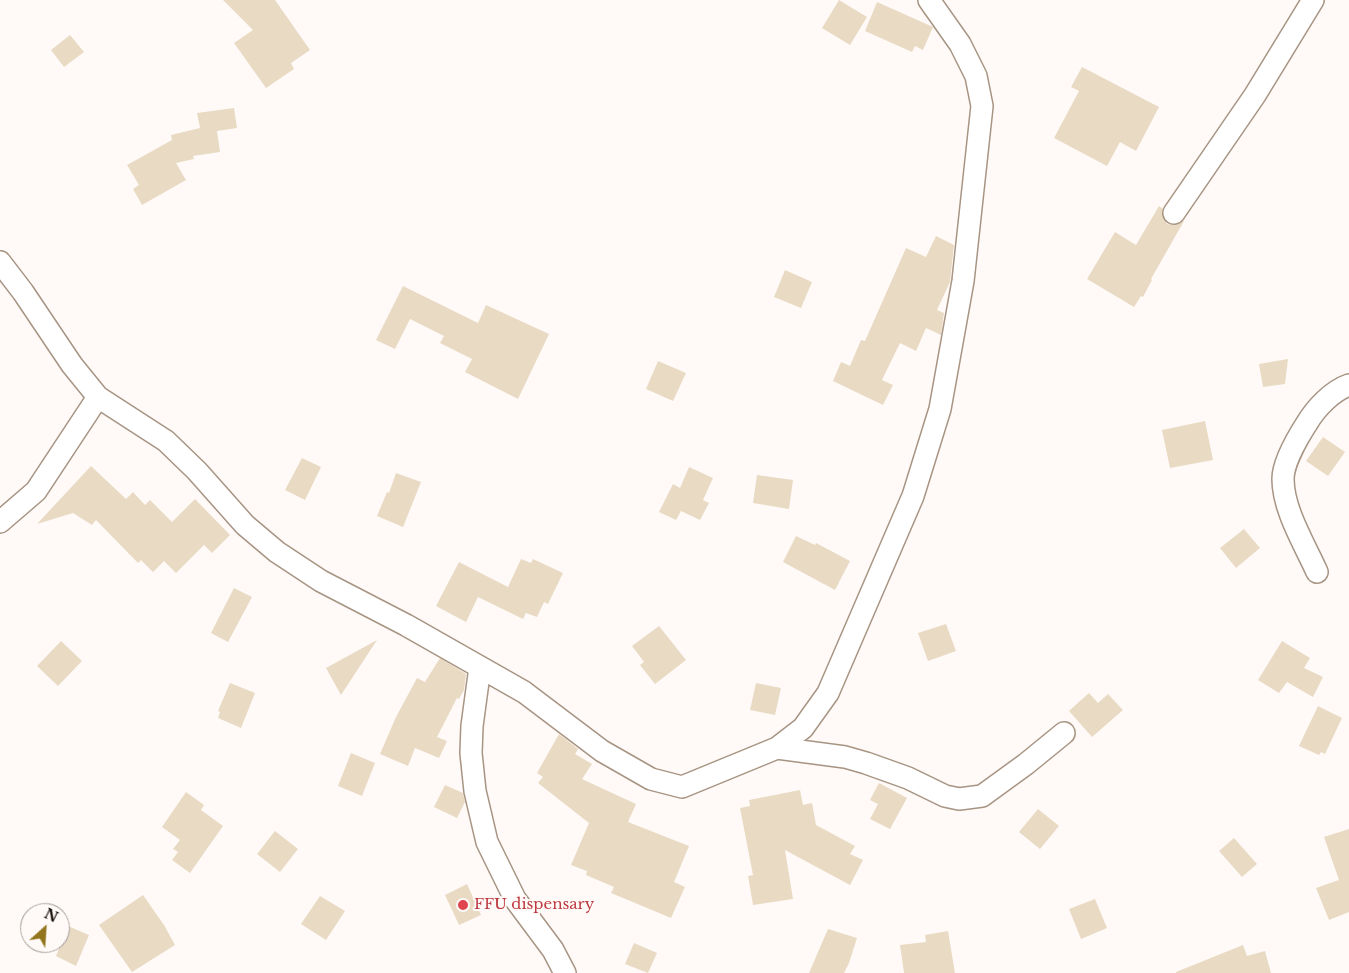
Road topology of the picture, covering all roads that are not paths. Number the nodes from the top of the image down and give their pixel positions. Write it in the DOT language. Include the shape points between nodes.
graph roads {
  1 [pos="930,0"];
  2 [pos="1313,0"];
  3 [pos="1174,213"];
  4 [pos="0,262"];
  5 [pos="1349,385"];
  6 [pos="98,397"];
  7 [pos="0,522"];
  8 [pos="1318,572"];
  9 [pos="480,667"];
  10 [pos="1064,733"];
  11 [pos="777,748"];
  12 [pos="565,973"];
  1 -- 11 [label="street" via="960,44 976,76 982,106 963,281 940,409 913,496 828,693 803,728"];
  2 -- 3 [label="street" via="1255,95"];
  4 -- 6 [label="street"];
  5 -- 8 [label="street" via="1314,411 1294,443 1283,478 1287,507"];
  6 -- 7 [label="street" via="36,491"];
  6 -- 9 [label="street" via="166,441 197,470 245,525 277,552 321,581"];
  9 -- 11 [label="street" via="524,692 602,751 651,779 682,787"];
  9 -- 12 [label="street" via="471,753 474,791 487,842 515,899 553,950"];
  10 -- 11 [label="street" via="982,796 959,799 866,763"];
}
